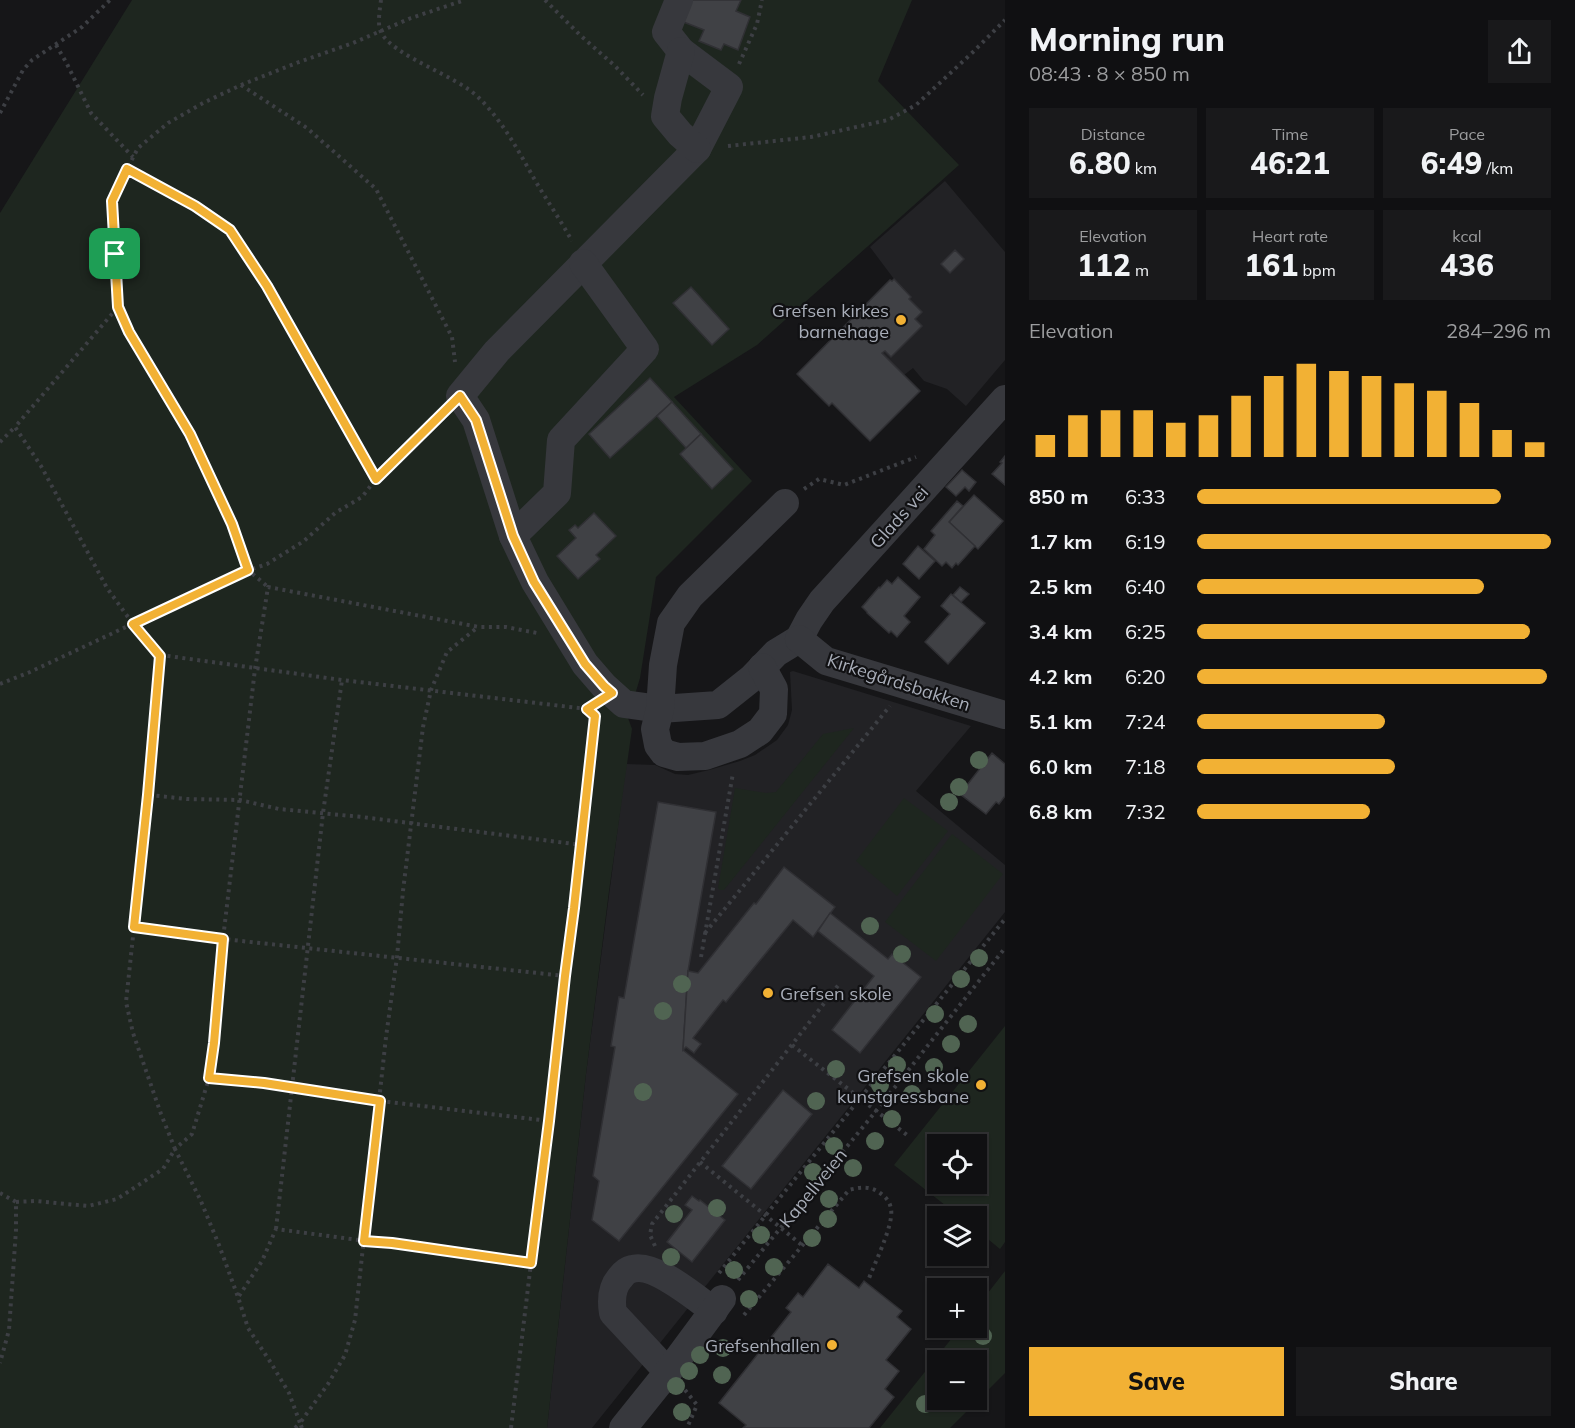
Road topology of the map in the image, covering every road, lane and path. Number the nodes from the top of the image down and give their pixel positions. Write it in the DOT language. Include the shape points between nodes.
graph roads {
  1 [pos="110,0"];
  2 [pos="381,0"];
  3 [pos="465,0"];
  4 [pos="544,0"];
  5 [pos="679,0"];
  6 [pos="762,0"];
  7 [pos="1005,20"];
  8 [pos="380,31"];
  9 [pos="56,45"];
  10 [pos="681,51"];
  11 [pos="241,85"];
  12 [pos="729,87"];
  13 [pos="0,113"];
  14 [pos="665,116"];
  15 [pos="697,149"];
  16 [pos="133,157"];
  17 [pos="127,169"];
  18 [pos="583,263"];
  19 [pos="118,307"];
  20 [pos="460,396"];
  21 [pos="1005,399"];
  22 [pos="15,427"];
  23 [pos="0,442"];
  24 [pos="946,465"];
  25 [pos="376,479"];
  26 [pos="785,503"];
  27 [pos="513,536"];
  28 [pos="248,570"];
  29 [pos="268,587"];
  30 [pos="133,624"];
  31 [pos="478,627"];
  32 [pos="540,634"];
  33 [pos="799,639"];
  34 [pos="160,656"];
  35 [pos="762,667"];
  36 [pos="255,669"];
  37 [pos="342,680"];
  38 [pos="0,684"];
  39 [pos="431,690"];
  40 [pos="612,693"];
  41 [pos="897,698"];
  42 [pos="587,709"];
  43 [pos="660,709"];
  44 [pos="1005,716"];
  45 [pos="734,768"];
  46 [pos="148,795"];
  47 [pos="240,800"];
  48 [pos="323,813"];
  49 [pos="411,825"];
  50 [pos="582,845"];
  51 [pos="1005,919"];
  52 [pos="134,927"];
  53 [pos="705,933"];
  54 [pos="223,939"];
  55 [pos="1005,948"];
  56 [pos="308,949"];
  57 [pos="397,957"];
  58 [pos="701,957"];
  59 [pos="565,976"];
  60 [pos="840,983"];
  61 [pos="792,1045"];
  62 [pos="209,1078"];
  63 [pos="292,1089"];
  64 [pos="860,1099"];
  65 [pos="380,1101"];
  66 [pos="876,1111"];
  67 [pos="549,1121"];
  68 [pos="907,1135"];
  69 [pos="175,1149"];
  70 [pos="699,1162"];
  71 [pos="0,1194"];
  72 [pos="15,1203"];
  73 [pos="765,1215"];
  74 [pos="781,1228"];
  75 [pos="276,1229"];
  76 [pos="364,1241"];
  77 [pos="803,1246"];
  78 [pos="658,1250"];
  79 [pos="531,1263"];
  80 [pos="868,1281"];
  81 [pos="238,1297"];
  82 [pos="711,1303"];
  83 [pos="0,1363"];
  84 [pos="674,1378"];
  85 [pos="300,1423"];
  86 [pos="627,1427"];
  87 [pos="295,1428"];
  88 [pos="302,1428"];
  89 [pos="510,1428"];
  90 [pos="687,1428"];
  1 -- 9 [label="path"];
  2 -- 8 [label="path"];
  3 -- 8 [label="path"];
  4 -- 14 [label="path"];
  5 -- 10 [label="street" via="666,32"];
  6 -- 12 [label="path" via="757,24"];
  7 -- 15 [label="path" via="916,105 888,120 811,137"];
  8 -- 11 [label="path"];
  8 -- 18 [label="path" via="391,44 478,96 514,142"];
  9 -- 13 [label="path" via="23,70"];
  9 -- 16 [label="path" via="91,113"];
  10 -- 12 [label="street"];
  10 -- 14 [label="street"];
  11 -- 16 [label="path" via="168,123"];
  11 -- 20 [label="path" via="307,128 376,189 452,338"];
  12 -- 15 [label="street"];
  14 -- 15 [label="street"];
  15 -- 18 [label="street"];
  16 -- 17 [label="path"];
  17 -- 19 [label="path" via="112,201"];
  17 -- 25 [label="path" via="230,230 267,286"];
  18 -- 20 [label="street" via="497,351"];
  18 -- 27 [label="street" via="645,349 561,441 557,493"];
  19 -- 22 [label="path"];
  19 -- 28 [label="path" via="190,434 232,524"];
  20 -- 25 [label="path"];
  20 -- 27 [label="street" via="476,420"];
  21 -- 24 [label="street, Glads vei"];
  22 -- 23 [label="path"];
  22 -- 30 [label="path" via="41,466 107,588"];
  24 -- 26 [label="path" via="934,456 921,455 844,485 819,479"];
  24 -- 33 [label="street, Glads vei" via="822,601"];
  25 -- 28 [label="path" via="362,497 334,513 304,541 267,564"];
  26 -- 43 [label="street" via="690,596 671,623"];
  27 -- 40 [label="street" via="534,582 585,664"];
  28 -- 29 [label="path"];
  28 -- 30 [label="path"];
  29 -- 31 [label="path"];
  29 -- 36 [label="path"];
  30 -- 34 [label="path"];
  30 -- 38 [label="path"];
  31 -- 32 [label="path" via="506,627"];
  31 -- 39 [label="path" via="447,652"];
  33 -- 35 [label="street"];
  33 -- 44 [label="street, Kirkegårdsbakken" via="826,661"];
  34 -- 36 [label="path"];
  34 -- 46 [label="path"];
  35 -- 43 [label="street" via="718,705"];
  35 -- 43 [label="street" via="774,689 773,714 760,731 740,744 705,756 664,753 655,729"];
  36 -- 37 [label="path"];
  36 -- 47 [label="path"];
  37 -- 39 [label="path"];
  37 -- 48 [label="path"];
  39 -- 42 [label="path"];
  39 -- 49 [label="path"];
  40 -- 42 [label="path"];
  40 -- 43 [label="street" via="624,704"];
  41 -- 53 [label="path"];
  42 -- 50 [label="path" via="595,716"];
  45 -- 53 [label="path"];
  46 -- 47 [label="path"];
  46 -- 52 [label="path"];
  47 -- 48 [label="path"];
  47 -- 54 [label="path"];
  48 -- 49 [label="path"];
  48 -- 56 [label="path"];
  49 -- 50 [label="path"];
  49 -- 57 [label="path"];
  50 -- 59 [label="path"];
  51 -- 64 [label="path"];
  52 -- 54 [label="path"];
  52 -- 69 [label="path" via="126,1002 133,1033"];
  53 -- 58 [label="path"];
  54 -- 56 [label="path"];
  54 -- 62 [label="path"];
  55 -- 66 [label="path, Kapellveien"];
  56 -- 57 [label="path"];
  56 -- 63 [label="path"];
  57 -- 59 [label="path"];
  57 -- 65 [label="path"];
  59 -- 67 [label="path"];
  60 -- 61 [label="path"];
  61 -- 64 [label="path"];
  61 -- 70 [label="path"];
  62 -- 63 [label="path"];
  62 -- 69 [label="path" via="192,1134"];
  63 -- 65 [label="path"];
  63 -- 75 [label="path"];
  64 -- 66 [label="path"];
  64 -- 73 [label="path"];
  65 -- 67 [label="path"];
  65 -- 76 [label="path"];
  66 -- 68 [label="path"];
  66 -- 74 [label="path, Kapellveien"];
  67 -- 79 [label="path"];
  69 -- 72 [label="path" via="163,1169 117,1199 88,1206"];
  69 -- 81 [label="path" via="200,1199"];
  70 -- 73 [label="path"];
  70 -- 78 [label="path" via="652,1224 650,1235"];
  71 -- 72 [label="path"];
  72 -- 83 [label="path" via="9,1330"];
  73 -- 74 [label="path"];
  73 -- 82 [label="path"];
  74 -- 77 [label="path"];
  74 -- 82 [label="path, Kapellveien"];
  75 -- 76 [label="path"];
  75 -- 81 [label="path" via="262,1261"];
  76 -- 79 [label="path"];
  76 -- 85 [label="path" via="355,1320 345,1355"];
  77 -- 80 [label="path" via="849,1190 860,1187 879,1192 888,1200 890,1224"];
  77 -- 82 [label="path" via="741,1318 727,1321"];
  79 -- 89 [label="path"];
  81 -- 85 [label="path" via="248,1328 289,1393"];
  82 -- 84 [label="street"];
  82 -- 84 [label="street" via="644,1268 632,1269 617,1281 613,1313"];
  84 -- 86 [label="street"];
  84 -- 90 [label="path" via="697,1405"];
  85 -- 87 [label="path"];
  85 -- 88 [label="path"];
}
